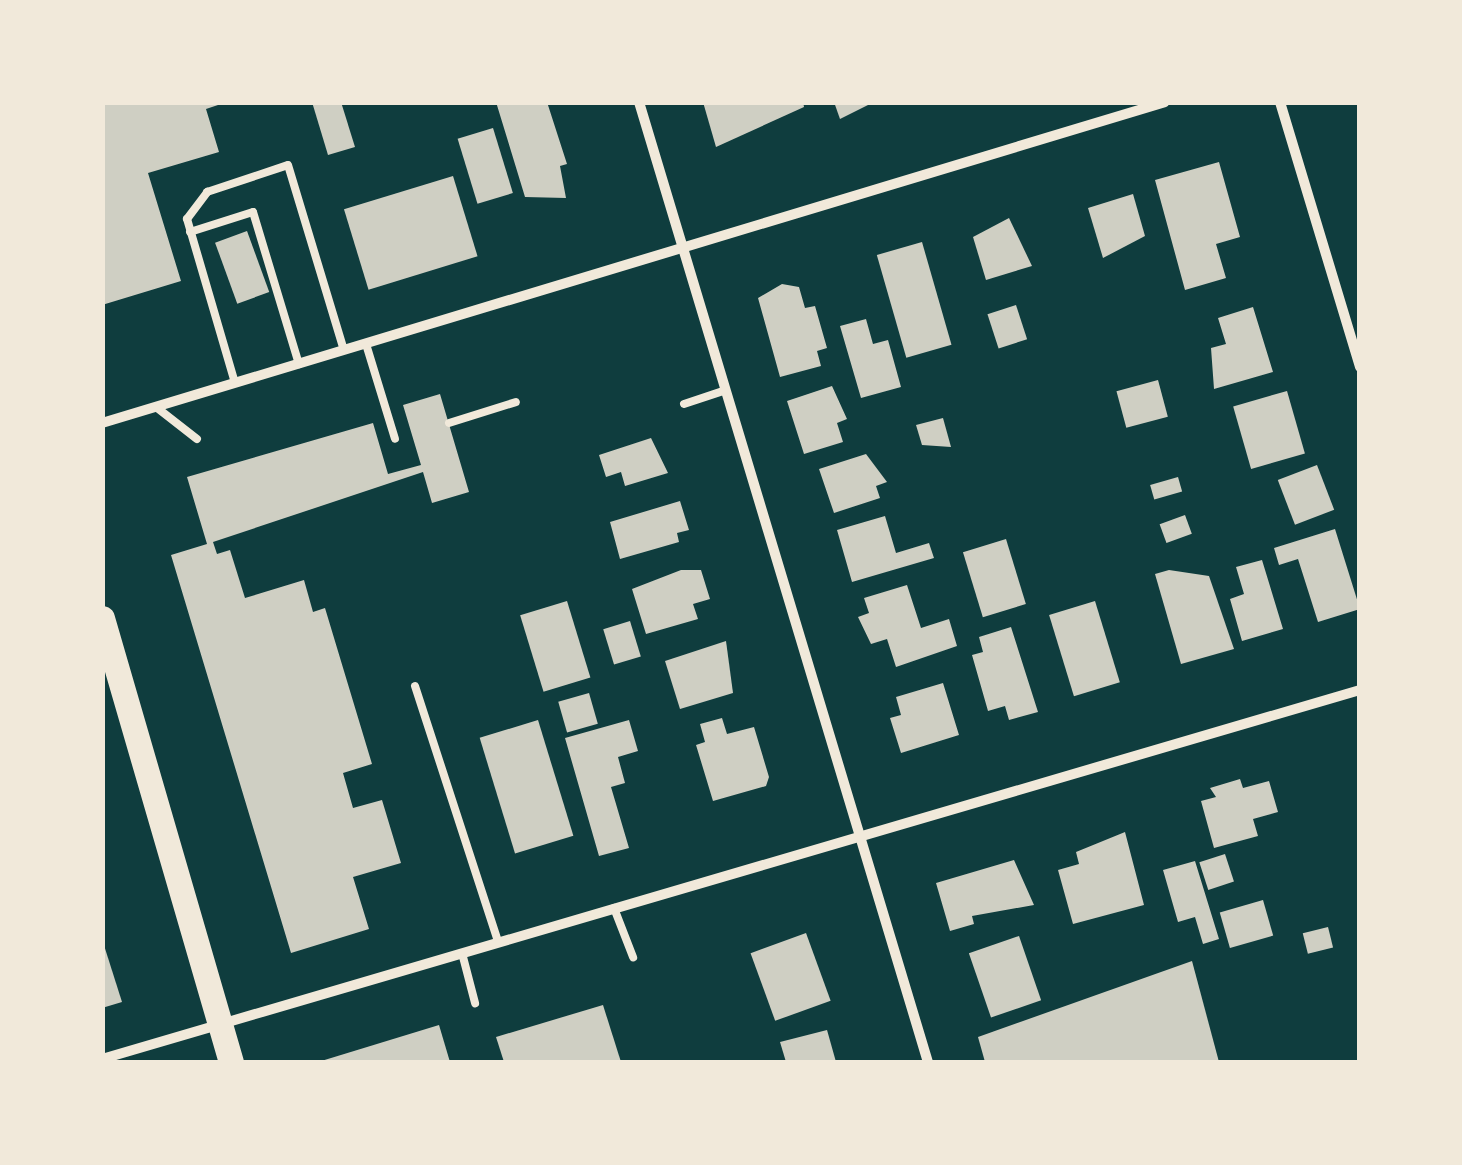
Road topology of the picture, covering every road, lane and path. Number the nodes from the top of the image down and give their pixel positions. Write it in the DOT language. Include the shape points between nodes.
graph roads {
  1 [pos="639,102"];
  2 [pos="1165,102"];
  3 [pos="1280,102"];
  4 [pos="190,232"];
  5 [pos="683,248"];
  6 [pos="366,344"];
  7 [pos="344,350"];
  8 [pos="298,364"];
  9 [pos="1360,367"];
  10 [pos="234,383"];
  11 [pos="726,390"];
  12 [pos="516,402"];
  13 [pos="684,404"];
  14 [pos="156,407"];
  15 [pos="102,423"];
  16 [pos="449,423"];
  17 [pos="196,439"];
  18 [pos="394,440"];
  19 [pos="102,618"];
  20 [pos="415,686"];
  21 [pos="1360,690"];
  22 [pos="858,836"];
  23 [pos="614,908"];
  24 [pos="498,942"];
  25 [pos="462,953"];
  26 [pos="632,957"];
  27 [pos="476,1004"];
  28 [pos="218,1023"];
  29 [pos="102,1059"];
  30 [pos="231,1062"];
  31 [pos="928,1062"];
  1 -- 5 [label="street"];
  2 -- 5 [label="street"];
  3 -- 9 [label="street"];
  4 -- 7 [label="lane" via="187,219 207,192 288,165"];
  4 -- 8 [label="lane" via="253,212"];
  4 -- 10 [label="lane"];
  5 -- 6 [label="street"];
  5 -- 11 [label="street"];
  6 -- 7 [label="street"];
  6 -- 18 [label="lane"];
  7 -- 8 [label="street"];
  8 -- 10 [label="street"];
  10 -- 14 [label="street"];
  11 -- 13 [label="lane"];
  11 -- 22 [label="street"];
  12 -- 16 [label="lane"];
  14 -- 15 [label="street"];
  14 -- 17 [label="lane"];
  19 -- 28 [label="main road"];
  20 -- 24 [label="lane"];
  21 -- 22 [label="street"];
  22 -- 23 [label="street"];
  22 -- 31 [label="street"];
  23 -- 24 [label="street"];
  23 -- 26 [label="lane"];
  24 -- 25 [label="street"];
  25 -- 27 [label="lane"];
  25 -- 28 [label="street"];
  28 -- 29 [label="street"];
  28 -- 30 [label="main road"];
}
